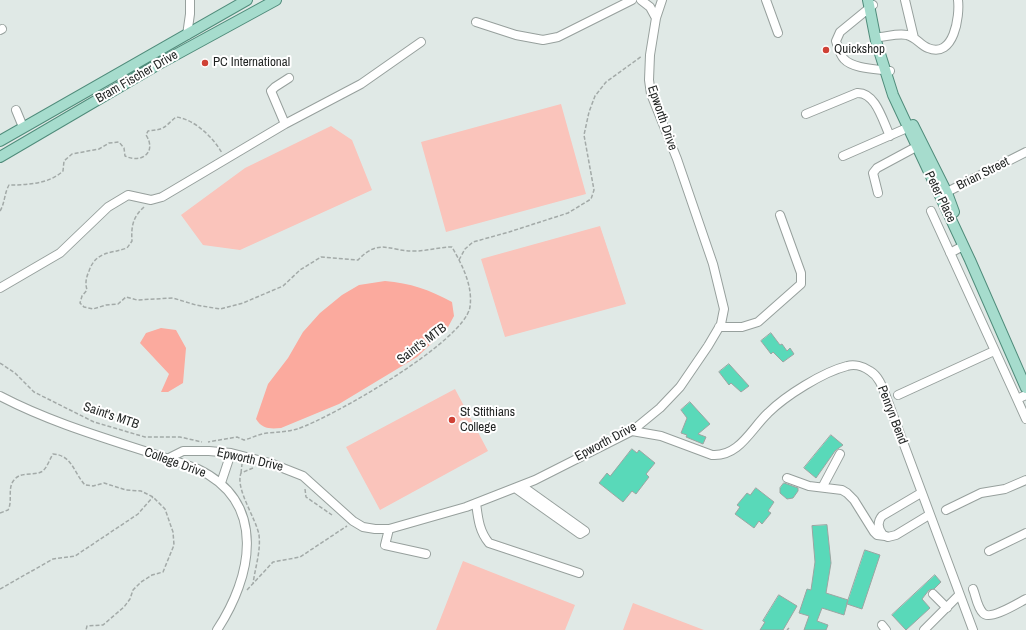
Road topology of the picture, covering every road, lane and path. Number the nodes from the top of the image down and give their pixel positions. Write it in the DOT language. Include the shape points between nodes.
graph roads {
  1 [pos="190,0"];
  2 [pos="247,0"];
  3 [pos="276,0"];
  4 [pos="632,0"];
  5 [pos="641,0"];
  6 [pos="662,0"];
  7 [pos="767,0"];
  8 [pos="905,0"];
  9 [pos="958,0"];
  10 [pos="871,3"];
  11 [pos="656,18"];
  12 [pos="476,22"];
  13 [pos="778,33"];
  14 [pos="187,35"];
  15 [pos="880,37"];
  16 [pos="914,38"];
  17 [pos="421,42"];
  18 [pos="651,49"];
  19 [pos="887,71"];
  20 [pos="290,78"];
  21 [pos="16,110"];
  22 [pos="806,114"];
  23 [pos="285,124"];
  24 [pos="23,127"];
  25 [pos="907,128"];
  26 [pos="890,136"];
  27 [pos="0,141"];
  28 [pos="916,147"];
  29 [pos="1026,152"];
  30 [pos="843,156"];
  31 [pos="0,157"];
  32 [pos="225,158"];
  33 [pos="878,193"];
  34 [pos="943,194"];
  35 [pos="151,200"];
  36 [pos="0,211"];
  37 [pos="931,212"];
  38 [pos="780,215"];
  39 [pos="963,246"];
  40 [pos="950,253"];
  41 [pos="459,260"];
  42 [pos="0,288"];
  43 [pos="719,327"];
  44 [pos="994,351"];
  45 [pos="0,363"];
  46 [pos="1026,373"];
  47 [pos="1026,388"];
  48 [pos="898,395"];
  49 [pos="1026,395"];
  50 [pos="0,396"];
  51 [pos="1017,399"];
  52 [pos="1026,418"];
  53 [pos="632,431"];
  54 [pos="230,453"];
  55 [pos="840,454"];
  56 [pos="167,459"];
  57 [pos="242,461"];
  58 [pos="258,469"];
  59 [pos="241,473"];
  60 [pos="787,478"];
  61 [pos="1026,480"];
  62 [pos="221,484"];
  63 [pos="302,485"];
  64 [pos="823,486"];
  65 [pos="519,487"];
  66 [pos="921,493"];
  67 [pos="244,494"];
  68 [pos="153,497"];
  69 [pos="476,504"];
  70 [pos="946,510"];
  71 [pos="0,513"];
  72 [pos="929,515"];
  73 [pos="334,516"];
  74 [pos="344,522"];
  75 [pos="348,525"];
  76 [pos="344,529"];
  77 [pos="389,529"];
  78 [pos="582,533"];
  79 [pos="1026,533"];
  80 [pos="884,536"];
  81 [pos="989,551"];
  82 [pos="426,554"];
  83 [pos="578,573"];
  84 [pos="0,589"];
  85 [pos="973,589"];
  86 [pos="933,594"];
  87 [pos="959,595"];
  88 [pos="236,598"];
  89 [pos="1026,599"];
  90 [pos="947,608"];
  91 [pos="86,630"];
  92 [pos="217,630"];
  93 [pos="924,630"];
  94 [pos="973,630"];
  1 -- 14 [label="street"];
  2 -- 14 [label="main road, Bram Fischer Drive"];
  3 -- 31 [label="main road, Bram Fischer Drive"];
  4 -- 12 [label="street" via="558,37 543,40 516,35"];
  5 -- 11 [label="street" via="650,7"];
  6 -- 11 [label="street, Epworth Drive"];
  7 -- 13 [label="street"];
  8 -- 16 [label="street"];
  9 -- 16 [label="street" via="953,37 949,43 935,50"];
  10 -- 15 [label="main road, Peter Place"];
  10 -- 19 [label="main road, Peter Place" via="876,41"];
  10 -- 19 [label="street" via="840,32 836,41 842,58 847,62"];
  11 -- 18 [label="street, Epworth Drive"];
  14 -- 24 [label="main road, Bram Fischer Drive"];
  15 -- 16 [label="street" via="901,34"];
  15 -- 19 [label="main road, Peter Place"];
  17 -- 23 [label="street" via="361,84"];
  18 -- 41 [label="path" via="606,82 595,96 584,135 594,190 591,199 568,213 473,242 465,249"];
  18 -- 43 [label="street, Epworth Drive" via="651,94 677,159 713,264 724,308"];
  19 -- 25 [label="main road, Peter Place"];
  19 -- 34 [label="main road, Peter Place"];
  20 -- 23 [label="street" via="271,92"];
  21 -- 24 [label="street"];
  22 -- 26 [label="street" via="857,92 863,92 872,98"];
  23 -- 32 [label="street"];
  24 -- 27 [label="main road, Bram Fischer Drive"];
  25 -- 26 [label="street"];
  25 -- 28 [label="main road, Peter Place"];
  26 -- 30 [label="street"];
  28 -- 33 [label="street" via="877,168 873,173"];
  28 -- 34 [label="main road, Peter Place"];
  29 -- 34 [label="street, Brian Street"];
  32 -- 35 [label="street" via="162,197"];
  32 -- 36 [label="path" via="214,140 185,118 176,117 165,128 148,131 146,134 150,148 147,155 140,159 124,156 124,148 119,142 72,154 64,161 63,171 56,177 34,184 9,185"];
  34 -- 39 [label="main road, Peter Place"];
  34 -- 46 [label="main road, Peter Place"];
  35 -- 41 [label="path, Saint's MTB" via="135,215 131,229 132,241 128,248 102,254 93,260 85,283 87,290 80,303 84,307 93,309 118,304 126,297 137,300 172,298 220,309 243,303 283,286 300,270 321,257 358,260 366,251 379,247 387,246 413,252 452,247"];
  35 -- 42 [label="street" via="128,195 108,207 60,253"];
  37 -- 40 [label="street"];
  38 -- 43 [label="street" via="801,273 801,284 758,322 742,327"];
  39 -- 40 [label="street"];
  39 -- 47 [label="main road, Peter Place"];
  40 -- 44 [label="street"];
  41 -- 45 [label="path, Saint's MTB" via="467,275 470,308 453,334 421,358 349,404 298,429 285,432 259,435 244,440 237,437 215,442 180,437 144,437 94,422 34,392 15,373"];
  43 -- 53 [label="street, Epworth Drive" via="680,387"];
  44 -- 48 [label="street"];
  44 -- 51 [label="street"];
  49 -- 51 [label="street"];
  50 -- 56 [label="street, College Drive" via="83,432"];
  51 -- 52 [label="street"];
  53 -- 65 [label="street, Epworth Drive"];
  53 -- 66 [label="street, Penryn Bend" via="661,436 712,455 727,454 743,442 768,412 783,399 847,366 864,367 871,371 880,383"];
  54 -- 56 [label="street, Epworth Drive" via="183,451"];
  54 -- 62 [label="street"];
  54 -- 77 [label="street, Epworth Drive" via="295,472 311,482 353,521 363,527"];
  55 -- 64 [label="street"];
  56 -- 62 [label="street, College Drive" via="198,469"];
  57 -- 59 [label="path"];
  58 -- 59 [label="path" via="252,468"];
  59 -- 67 [label="path"];
  60 -- 64 [label="street" via="810,486"];
  61 -- 70 [label="street" via="1005,489 981,493"];
  62 -- 88 [label="street, College Drive" via="234,498 246,529 246,560"];
  63 -- 73 [label="path" via="306,497"];
  64 -- 80 [label="street" via="847,492 874,532"];
  65 -- 69 [label="street, Epworth Drive"];
  65 -- 78 [label="street"];
  66 -- 72 [label="street, Penryn Bend"];
  66 -- 80 [label="street" via="882,516 879,526"];
  68 -- 71 [label="path" via="141,491 126,490 104,483 85,485 69,460 62,455 53,454 46,468 40,473 15,478 11,486 11,504 8,510"];
  68 -- 84 [label="path" via="138,514 75,556 53,559"];
  68 -- 91 [label="path" via="165,509 173,532 174,545 163,572 152,575 133,590 130,599 114,617 103,625 87,626"];
  69 -- 77 [label="street, Epworth Drive"];
  69 -- 83 [label="street" via="482,535 489,543"];
  72 -- 80 [label="street" via="896,535"];
  72 -- 87 [label="street, Penryn Bend"];
  74 -- 75 [label="path"];
  76 -- 88 [label="path" via="300,557 274,562 250,588"];
  77 -- 82 [label="street" via="385,545"];
  79 -- 81 [label="street"];
  85 -- 89 [label="street" via="980,609 983,614 988,615"];
  86 -- 90 [label="street"];
  87 -- 90 [label="street"];
  87 -- 94 [label="street, Penryn Bend"];
  88 -- 92 [label="street, College Drive"];
  90 -- 93 [label="street"];
}
